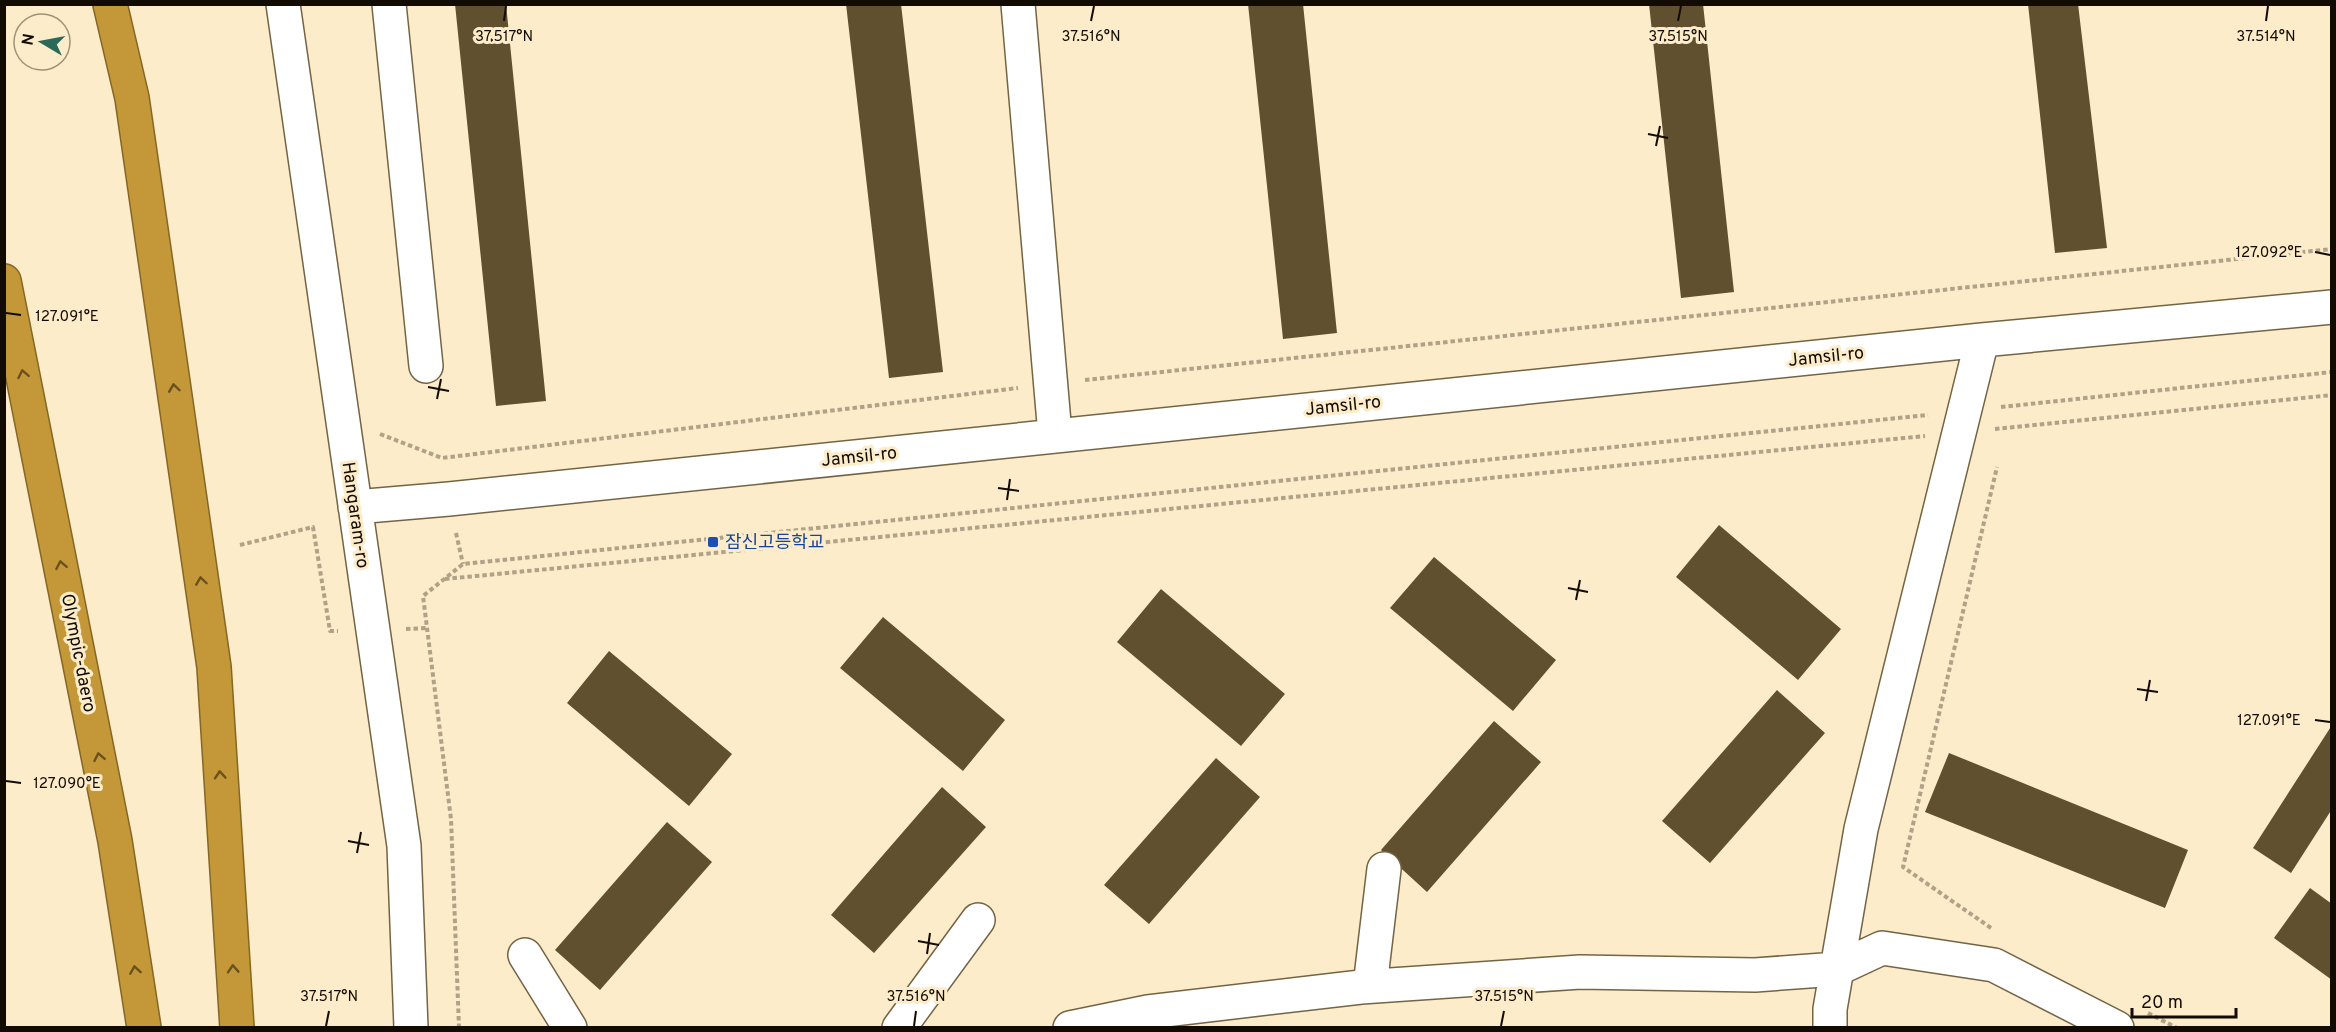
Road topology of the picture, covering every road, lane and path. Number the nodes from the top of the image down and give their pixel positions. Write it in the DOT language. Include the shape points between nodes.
graph roads {
  1 [pos="110,4"];
  2 [pos="283,4"];
  3 [pos="389,4"];
  4 [pos="1018,4"];
  5 [pos="2331,249"];
  6 [pos="4,281"];
  7 [pos="2331,306"];
  8 [pos="1982,340"];
  9 [pos="426,366"];
  10 [pos="2331,372"];
  11 [pos="1051,384"];
  12 [pos="2331,395"];
  13 [pos="1961,422"];
  14 [pos="370,431"];
  15 [pos="1054,435"];
  16 [pos="1997,467"];
  17 [pos="355,507"];
  18 [pos="240,545"];
  19 [pos="445,579"];
  20 [pos="330,631"];
  21 [pos="1904,867"];
  22 [pos="1384,869"];
  23 [pos="978,920"];
  24 [pos="525,955"];
  25 [pos="1837,969"];
  26 [pos="1370,986"];
  27 [pos="1117,1023"];
  28 [pos="144,1028"];
  29 [pos="237,1028"];
  30 [pos="411,1028"];
  31 [pos="459,1028"];
  32 [pos="570,1028"];
  33 [pos="899,1028"];
  34 [pos="1070,1028"];
  35 [pos="1830,1028"];
  36 [pos="2117,1028"];
  29 -- 1 [label="highway, one-way" via="214,666 132,98"];
  2 -- 17 [label="street, Hangaram-ro"];
  3 -- 9 [label="street"];
  4 -- 11 [label="street"];
  5 -- 11 [label="path"];
  28 -- 6 [label="highway, Olympic-daero, one-way" via="115,841"];
  7 -- 8 [label="street, Jamsil-ro"];
  8 -- 13 [label="street"];
  8 -- 15 [label="street, Jamsil-ro"];
  10 -- 13 [label="path"];
  11 -- 14 [label="path" via="442,458"];
  11 -- 15 [label="street"];
  12 -- 13 [label="path"];
  13 -- 19 [label="path"];
  13 -- 19 [label="path" via="462,564"];
  13 -- 25 [label="street" via="1861,829"];
  15 -- 17 [label="street, Jamsil-ro"];
  16 -- 21 [label="path"];
  17 -- 30 [label="street, Hangaram-ro" via="404,846"];
  18 -- 20 [label="path" via="313,527"];
  19 -- 31 [label="path" via="423,596 451,819"];
  22 -- 26 [label="street"];
  23 -- 33 [label="street"];
  24 -- 32 [label="street"];
  25 -- 26 [label="street" via="1755,975 1580,972"];
  25 -- 35 [label="street"];
  25 -- 36 [label="street" via="1882,948 1994,965"];
  26 -- 27 [label="street" via="1148,1012"];
  27 -- 34 [label="street"];
}
